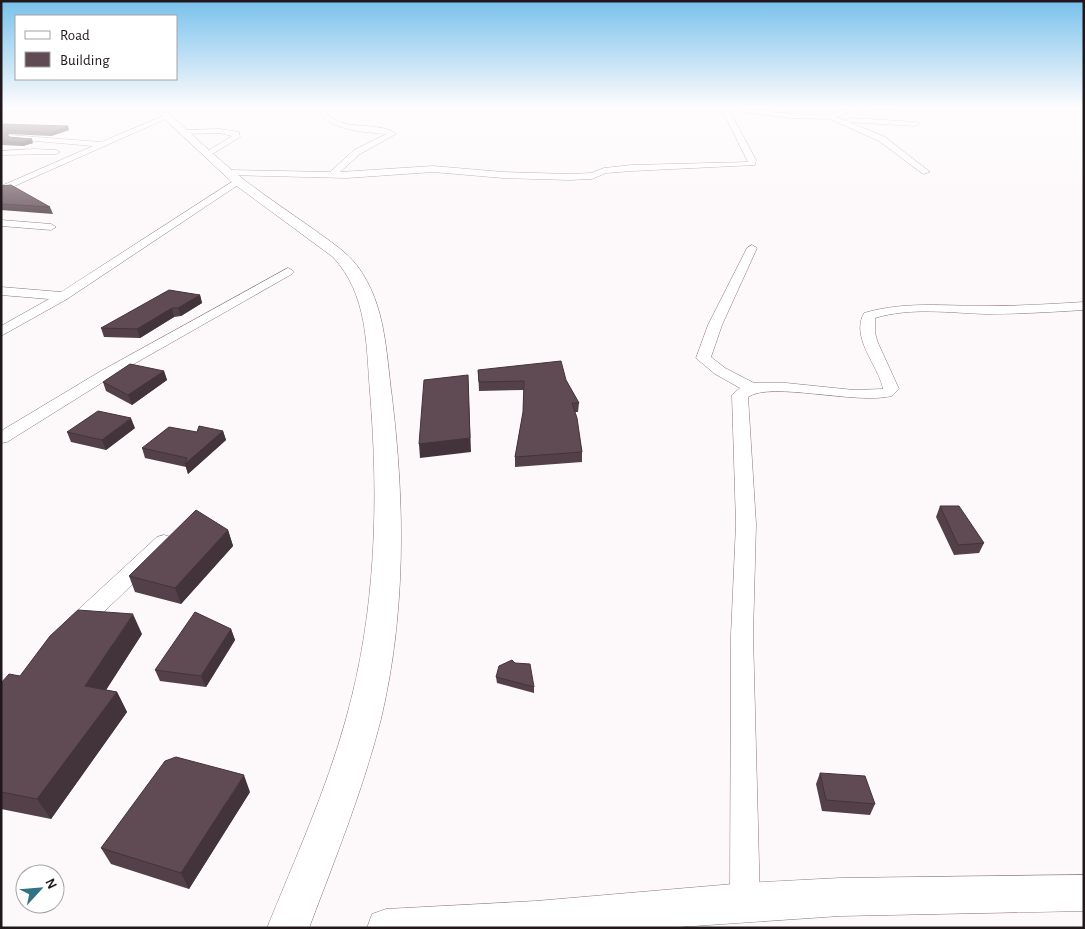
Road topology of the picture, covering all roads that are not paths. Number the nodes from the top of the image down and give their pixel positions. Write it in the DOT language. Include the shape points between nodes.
graph roads {
  1 [pos="28,151"];
  2 [pos="42,151"];
  3 [pos="84,151"];
  4 [pos="206,151"];
  5 [pos="213,151"];
  6 [pos="358,151"];
  7 [pos="748,151"];
  8 [pos="900,151"];
  9 [pos="1,153"];
  10 [pos="80,153"];
  11 [pos="209,154"];
  12 [pos="926,172"];
  13 [pos="333,174"];
  14 [pos="234,176"];
  15 [pos="1,189"];
  16 [pos="1,223"];
  17 [pos="51,227"];
  18 [pos="752,248"];
  19 [pos="288,272"];
  20 [pos="1,291"];
  21 [pos="63,296"];
  22 [pos="1084,306"];
  23 [pos="1,332"];
  24 [pos="751,388"];
  25 [pos="1,438"];
  26 [pos="176,531"];
  27 [pos="57,643"];
  28 [pos="1084,893"];
  29 [pos="745,902"];
  30 [pos="288,928"];
  31 [pos="386,928"];
  1 -- 9 [label="street"];
  2 -- 10 [label="street"];
  3 -- 10 [label="street"];
  4 -- 11 [label="main road"];
  5 -- 11 [label="street"];
  6 -- 13 [label="street"];
  7 -- 13 [label="street" via="752,160 749,164 624,169 592,176 502,175 433,169"];
  8 -- 12 [label="street"];
  10 -- 15 [label="street"];
  11 -- 14 [label="main road"];
  13 -- 14 [label="street"];
  14 -- 21 [label="street"];
  14 -- 30 [label="main road" via="338,254 356,275 370,302 374,325 385,451 388,548 377,647 365,711 345,777"];
  16 -- 17 [label="street"];
  18 -- 24 [label="street" via="703,358"];
  19 -- 25 [label="street" via="106,374"];
  20 -- 21 [label="street"];
  21 -- 23 [label="street"];
  22 -- 24 [label="street" via="915,309 876,313 869,316 866,324 891,389 887,393 865,395"];
  24 -- 29 [label="street" via="740,395 746,524 742,634"];
  26 -- 27 [label="street"];
  28 -- 29 [label="street"];
  29 -- 31 [label="street" via="536,920"];
}
